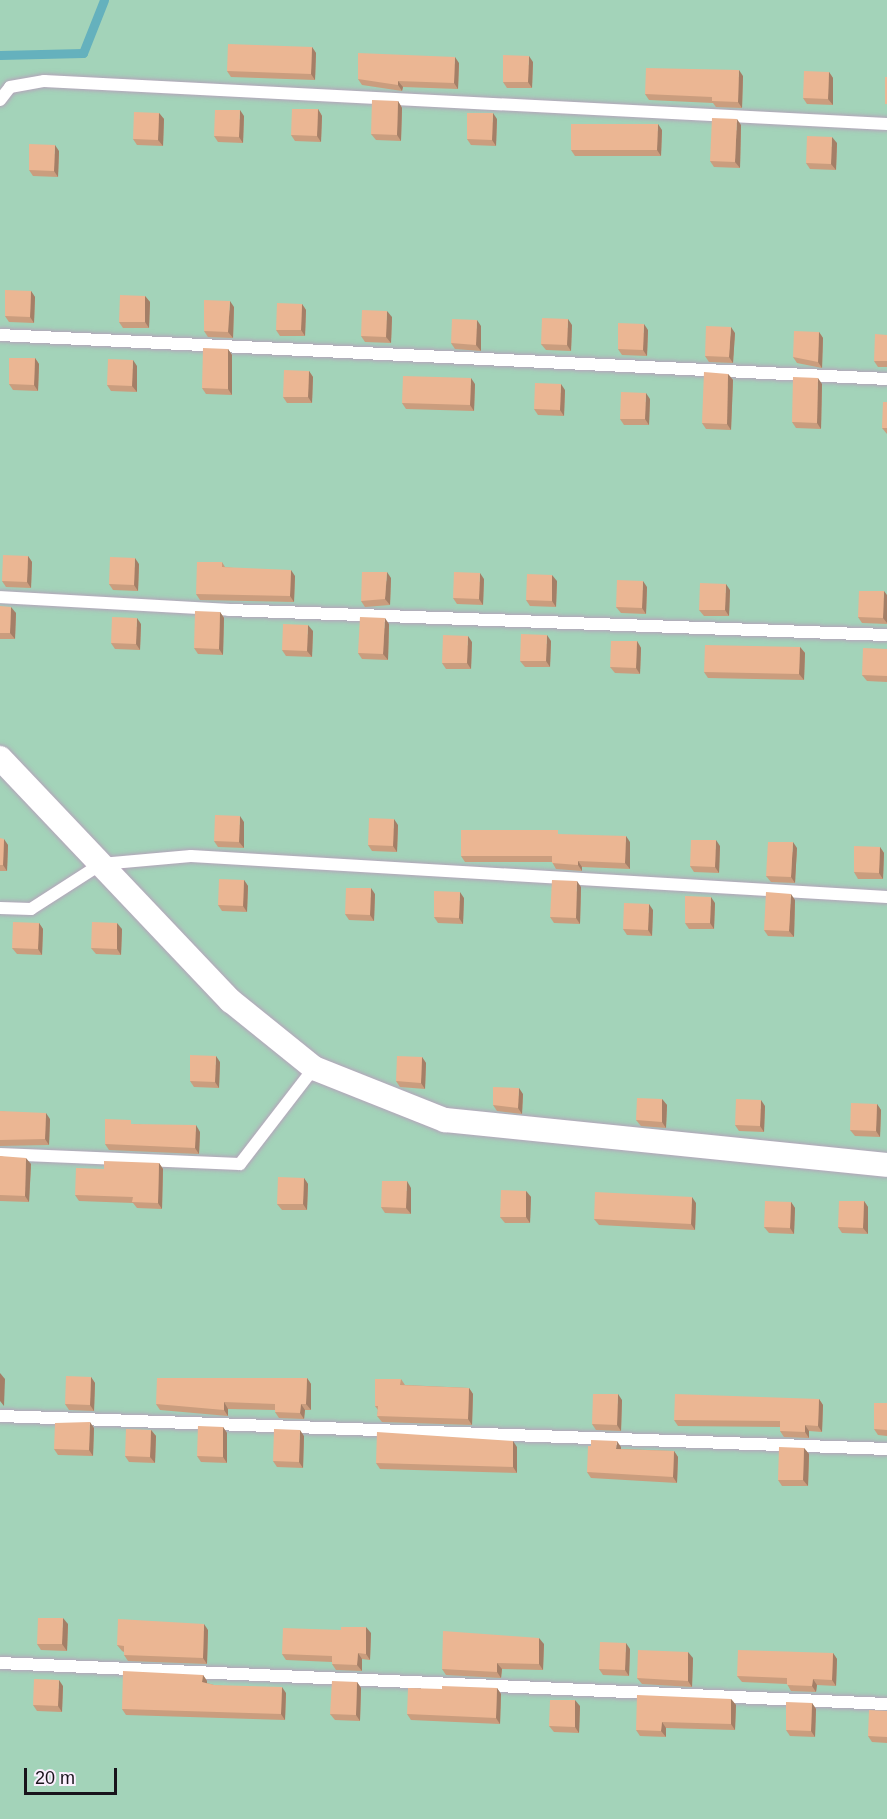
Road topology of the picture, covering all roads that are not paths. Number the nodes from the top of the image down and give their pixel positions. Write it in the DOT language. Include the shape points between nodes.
graph roads {
  1 [pos="0,100"];
  2 [pos="887,124"];
  3 [pos="0,335"];
  4 [pos="887,379"];
  5 [pos="0,597"];
  6 [pos="887,635"];
  7 [pos="0,758"];
  8 [pos="101,864"];
  9 [pos="887,897"];
  10 [pos="0,908"];
  11 [pos="314,1068"];
  12 [pos="0,1154"];
  13 [pos="887,1166"];
  14 [pos="0,1416"];
  15 [pos="887,1449"];
  16 [pos="0,1663"];
  17 [pos="887,1704"];
  1 -- 2 [label="lane" via="10,87 44,81"];
  3 -- 4 [label="lane"];
  5 -- 6 [label="lane" via="229,610"];
  7 -- 8 [label="street"];
  8 -- 9 [label="lane" via="191,856"];
  8 -- 10 [label="lane" via="31,909"];
  8 -- 11 [label="street" via="231,1001"];
  11 -- 12 [label="lane" via="240,1164"];
  11 -- 13 [label="street" via="445,1120"];
  14 -- 15 [label="lane"];
  16 -- 17 [label="lane"];
}
